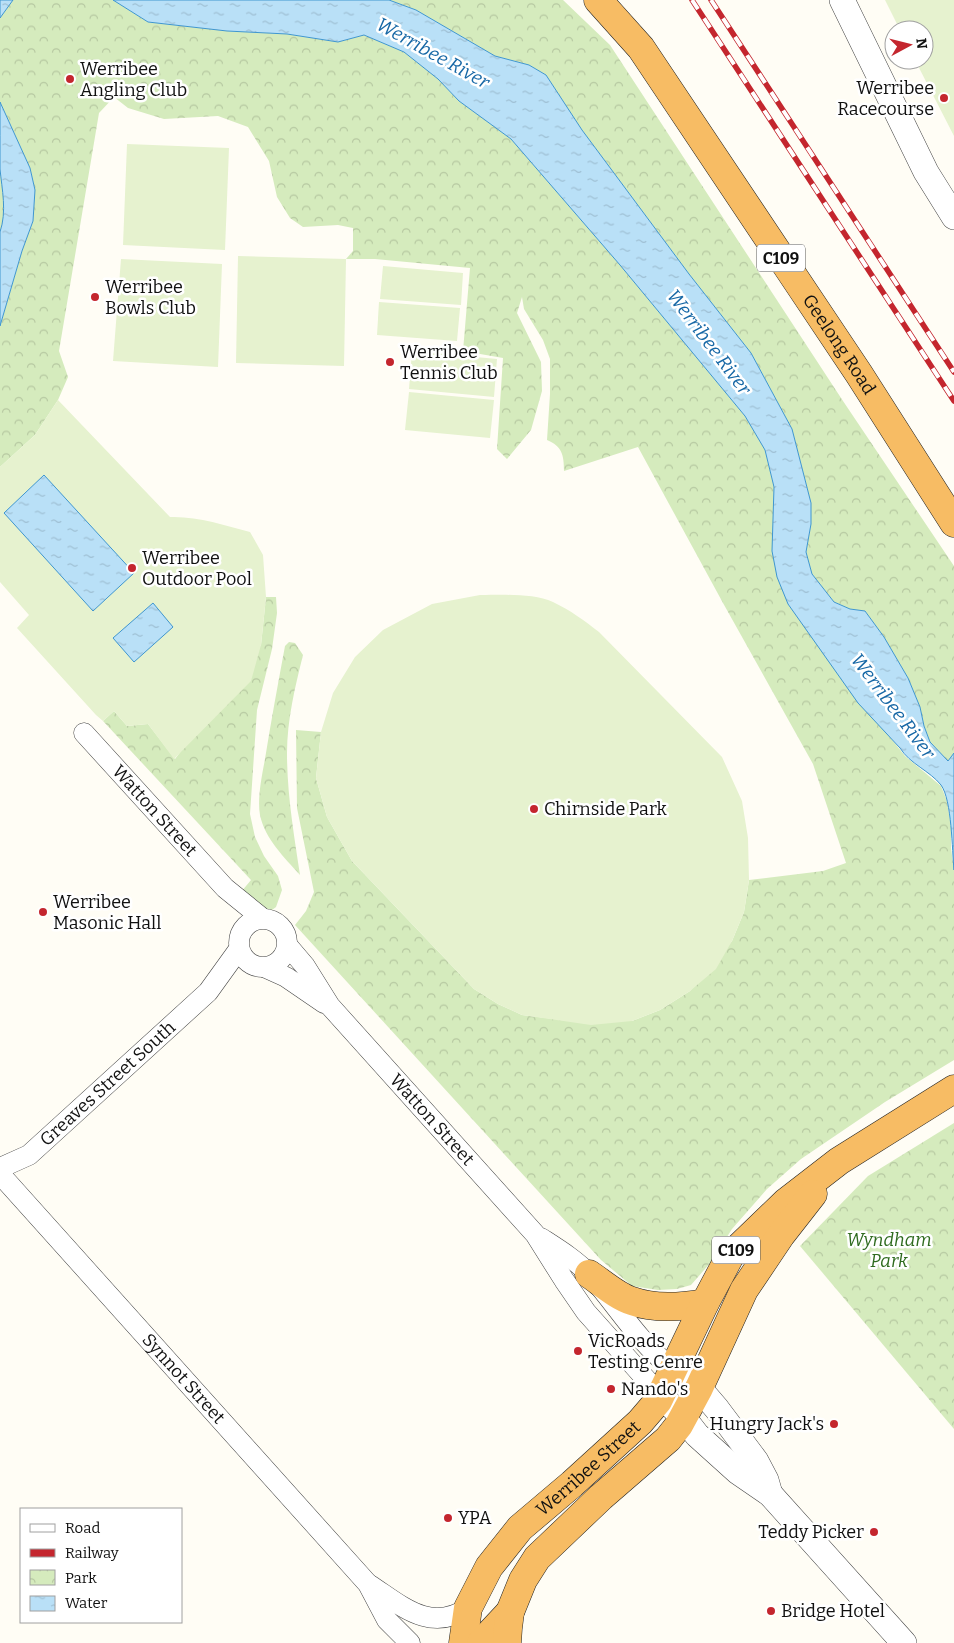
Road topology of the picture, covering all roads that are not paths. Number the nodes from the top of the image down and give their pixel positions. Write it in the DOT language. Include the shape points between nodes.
graph roads {
  1 [pos="598,0"];
  2 [pos="842,0"];
  3 [pos="945,192"];
  4 [pos="954,217"];
  5 [pos="954,523"];
  6 [pos="84,733"];
  7 [pos="225,888"];
  8 [pos="262,918"];
  9 [pos="240,942"];
  10 [pos="288,946"];
  11 [pos="262,967"];
  12 [pos="208,992"];
  13 [pos="330,1006"];
  14 [pos="954,1089"];
  15 [pos="838,1161"];
  16 [pos="0,1168"];
  17 [pos="0,1174"];
  18 [pos="535,1234"];
  19 [pos="589,1274"];
  20 [pos="705,1303"];
  21 [pos="674,1370"];
  22 [pos="699,1388"];
  23 [pos="661,1396"];
  24 [pos="683,1417"];
  25 [pos="770,1494"];
  26 [pos="368,1584"];
  27 [pos="468,1608"];
  28 [pos="510,1612"];
  29 [pos="410,1643"];
  30 [pos="463,1643"];
  31 [pos="481,1643"];
  32 [pos="507,1643"];
  33 [pos="904,1643"];
  1 -- 5 [label="highway, Geelong Road / C109" via="641,48 859,374"];
  2 -- 3 [label="street" via="913,145"];
  3 -- 4 [label="street"];
  6 -- 7 [label="street, Watton Street"];
  7 -- 8 [label="street, Watton Street"];
  7 -- 9 [label="street, Watton Street"];
  8 -- 9 [label="street" via="249,923"];
  8 -- 10 [label="street" via="280,925"];
  9 -- 11 [label="street" via="246,960"];
  9 -- 12 [label="street, Greaves Street South"];
  10 -- 11 [label="street" via="280,961"];
  10 -- 13 [label="street, Watton Street"];
  11 -- 12 [label="street, Greaves Street South"];
  11 -- 13 [label="street, Watton Street" via="286,977"];
  12 -- 16 [label="street, Greaves Street South" via="29,1154"];
  13 -- 18 [label="street, Watton Street"];
  14 -- 15 [label="highway, Werribee Street / C109"];
  15 -- 20 [label="highway, Werribee Street / C109" via="786,1202 730,1256"];
  15 -- 22 [label="highway, Werribee Street / C109" via="744,1290"];
  17 -- 26 [label="street, Synnot Street"];
  18 -- 19 [label="street, Watton Street"];
  18 -- 23 [label="street, Watton Street" via="586,1312"];
  19 -- 20 [label="highway" via="640,1304"];
  19 -- 21 [label="street, Watton Street" via="630,1327 658,1358"];
  20 -- 21 [label="highway, Werribee Street / C109"];
  21 -- 22 [label="street, Watton Street"];
  21 -- 23 [label="highway, Werribee Street / C109"];
  22 -- 24 [label="highway, Werribee Street / C109"];
  22 -- 25 [label="street, Watton Street" via="756,1461"];
  23 -- 24 [label="street, Watton Street"];
  23 -- 27 [label="highway, Werribee Street / C109" via="640,1422 520,1528 489,1567"];
  24 -- 25 [label="street, Watton Street" via="697,1435 738,1472"];
  24 -- 28 [label="highway, Werribee Street / C109" via="668,1439 537,1558 523,1580"];
  25 -- 33 [label="street, Watton Street"];
  26 -- 27 [label="street, Synnot Street" via="428,1618 450,1617"];
  26 -- 29 [label="street, Synnot Street" via="387,1620"];
  27 -- 30 [label="highway, Werribee Street / C109"];
  28 -- 31 [label="highway"];
  28 -- 32 [label="highway, Werribee Street / C109"];
}
